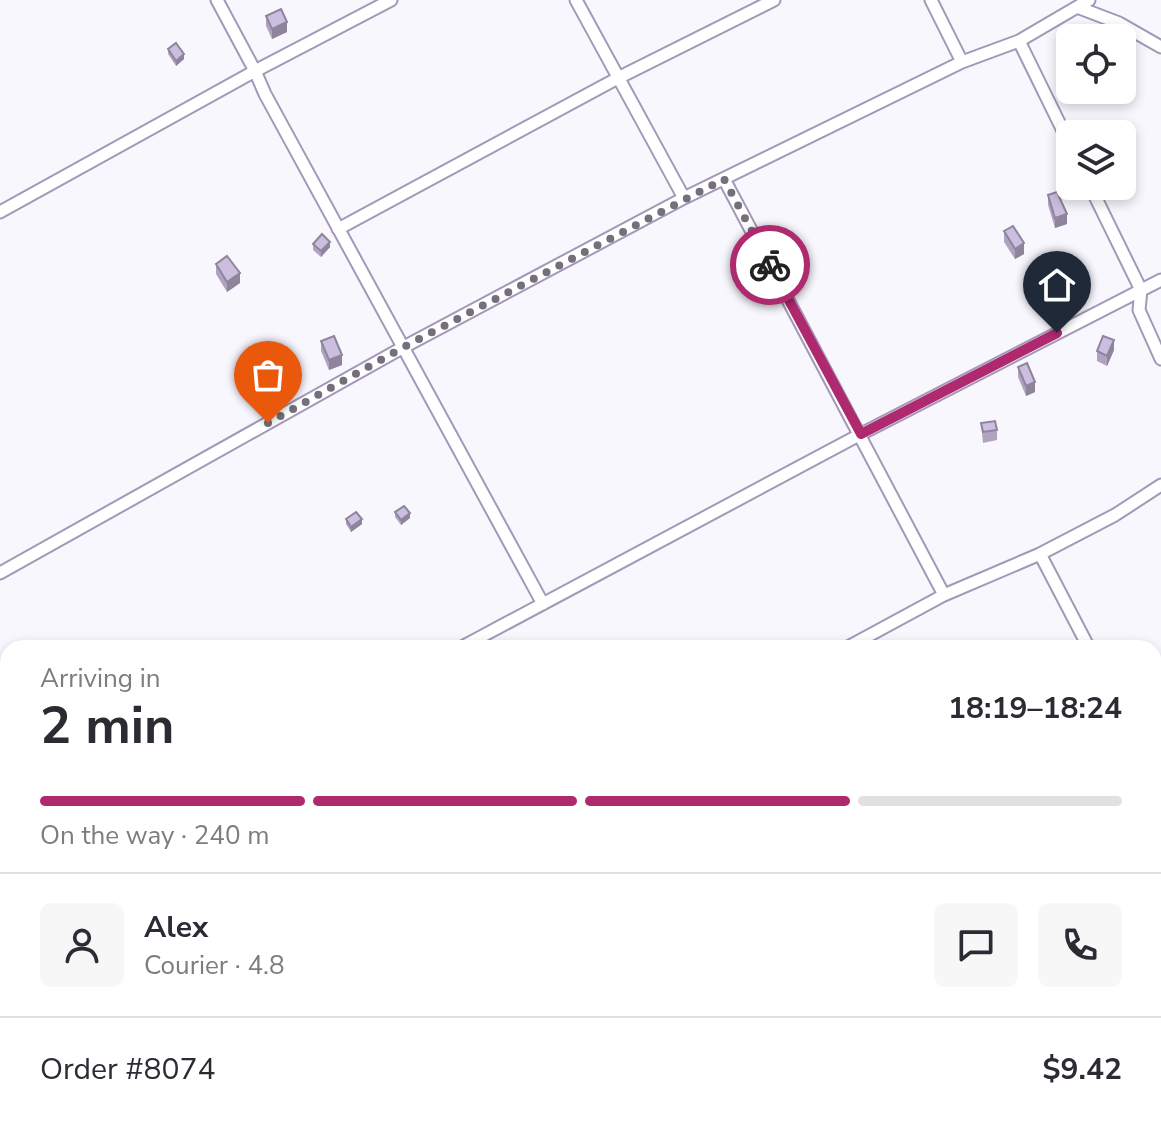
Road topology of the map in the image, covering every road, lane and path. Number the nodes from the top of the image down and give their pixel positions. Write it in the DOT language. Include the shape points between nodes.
graph roads {
  1 [pos="217,0"];
  2 [pos="391,0"];
  3 [pos="576,0"];
  4 [pos="774,0"];
  5 [pos="931,0"];
  6 [pos="1089,0"];
  7 [pos="1077,7"];
  8 [pos="1019,41"];
  9 [pos="1161,47"];
  10 [pos="962,62"];
  11 [pos="255,71"];
  12 [pos="618,78"];
  13 [pos="1058,120"];
  14 [pos="724,179"];
  15 [pos="684,198"];
  16 [pos="1097,200"];
  17 [pos="0,212"];
  18 [pos="338,229"];
  19 [pos="1161,280"];
  20 [pos="1141,290"];
  21 [pos="402,348"];
  22 [pos="1161,359"];
  23 [pos="861,434"];
  24 [pos="1161,485"];
  25 [pos="1040,554"];
  26 [pos="0,573"];
  27 [pos="944,595"];
  28 [pos="543,604"];
  29 [pos="475,640"];
  30 [pos="861,640"];
  31 [pos="1085,640"];
  1 -- 11 [label="street"];
  2 -- 11 [label="street"];
  3 -- 12 [label="street"];
  4 -- 12 [label="street"];
  5 -- 10 [label="street"];
  6 -- 7 [label="street"];
  7 -- 8 [label="street"];
  7 -- 9 [label="street"];
  8 -- 10 [label="street"];
  8 -- 13 [label="street"];
  10 -- 14 [label="street"];
  11 -- 17 [label="street"];
  11 -- 18 [label="street"];
  12 -- 15 [label="street"];
  12 -- 18 [label="street"];
  14 -- 15 [label="street"];
  14 -- 23 [label="street"];
  15 -- 21 [label="street"];
  16 -- 20 [label="street"];
  18 -- 21 [label="street"];
  19 -- 20 [label="street"];
  20 -- 22 [label="street" via="1139,310"];
  20 -- 23 [label="street"];
  21 -- 26 [label="street"];
  21 -- 28 [label="street"];
  23 -- 27 [label="street"];
  23 -- 28 [label="street"];
  24 -- 25 [label="street"];
  25 -- 27 [label="street"];
  25 -- 31 [label="street"];
  27 -- 30 [label="street"];
  28 -- 29 [label="street"];
}
